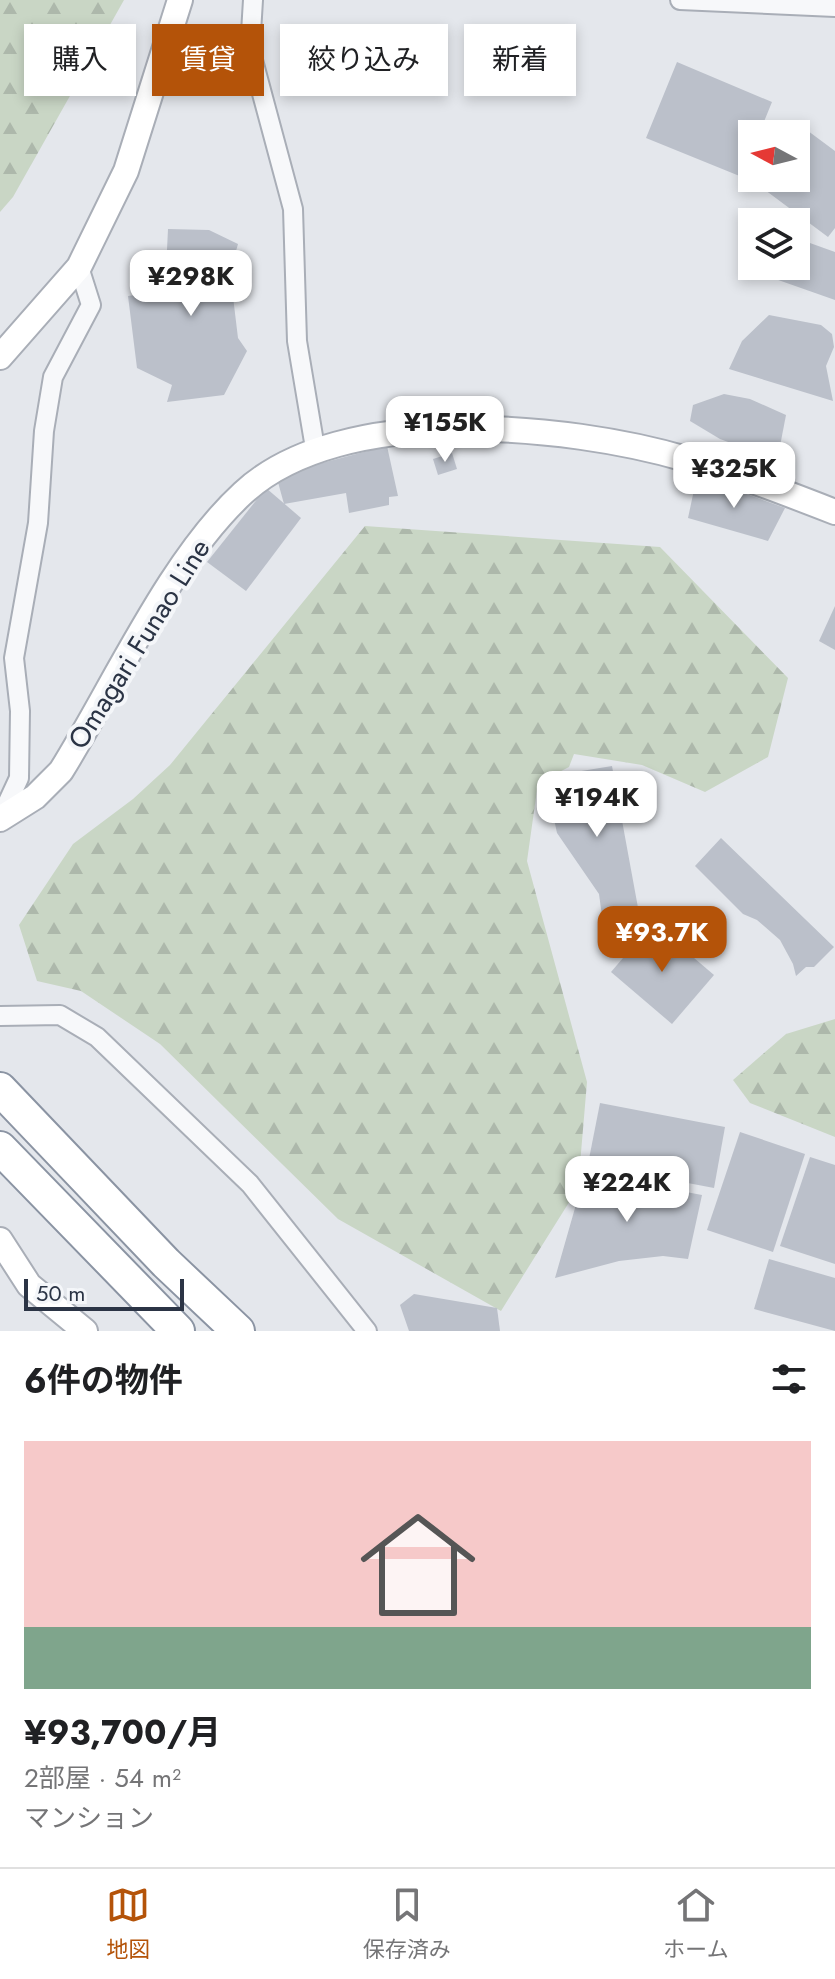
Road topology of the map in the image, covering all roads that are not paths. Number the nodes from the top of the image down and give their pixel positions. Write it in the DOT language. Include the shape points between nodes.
graph roads {
  1 [pos="180,0"];
  2 [pos="253,0"];
  3 [pos="680,0"];
  4 [pos="835,7"];
  5 [pos="79,267"];
  6 [pos="0,357"];
  7 [pos="315,448"];
  8 [pos="835,512"];
  9 [pos="0,819"];
  10 [pos="0,1016"];
  11 [pos="0,1089"];
  12 [pos="0,1148"];
  13 [pos="0,1240"];
  14 [pos="85,1331"];
  15 [pos="178,1331"];
  16 [pos="238,1331"];
  17 [pos="367,1331"];
  1 -- 5 [label="main road" via="126,171"];
  2 -- 7 [label="street" via="250,49 293,209 297,341"];
  3 -- 4 [label="street"];
  5 -- 6 [label="main road"];
  5 -- 9 [label="street" via="91,305 53,377 38,523 14,658 19,778"];
  7 -- 8 [label="main road, Omagari Funao Line" via="408,431 472,430 610,441 685,458"];
  7 -- 9 [label="main road, Omagari Funao Line" via="254,484 210,530 176,575 61,771 35,797"];
  10 -- 17 [label="street" via="60,1015 97,1037 250,1184"];
  11 -- 16 [label="highway"];
  12 -- 15 [label="highway"];
  13 -- 14 [label="main road" via="29,1285"];
}
